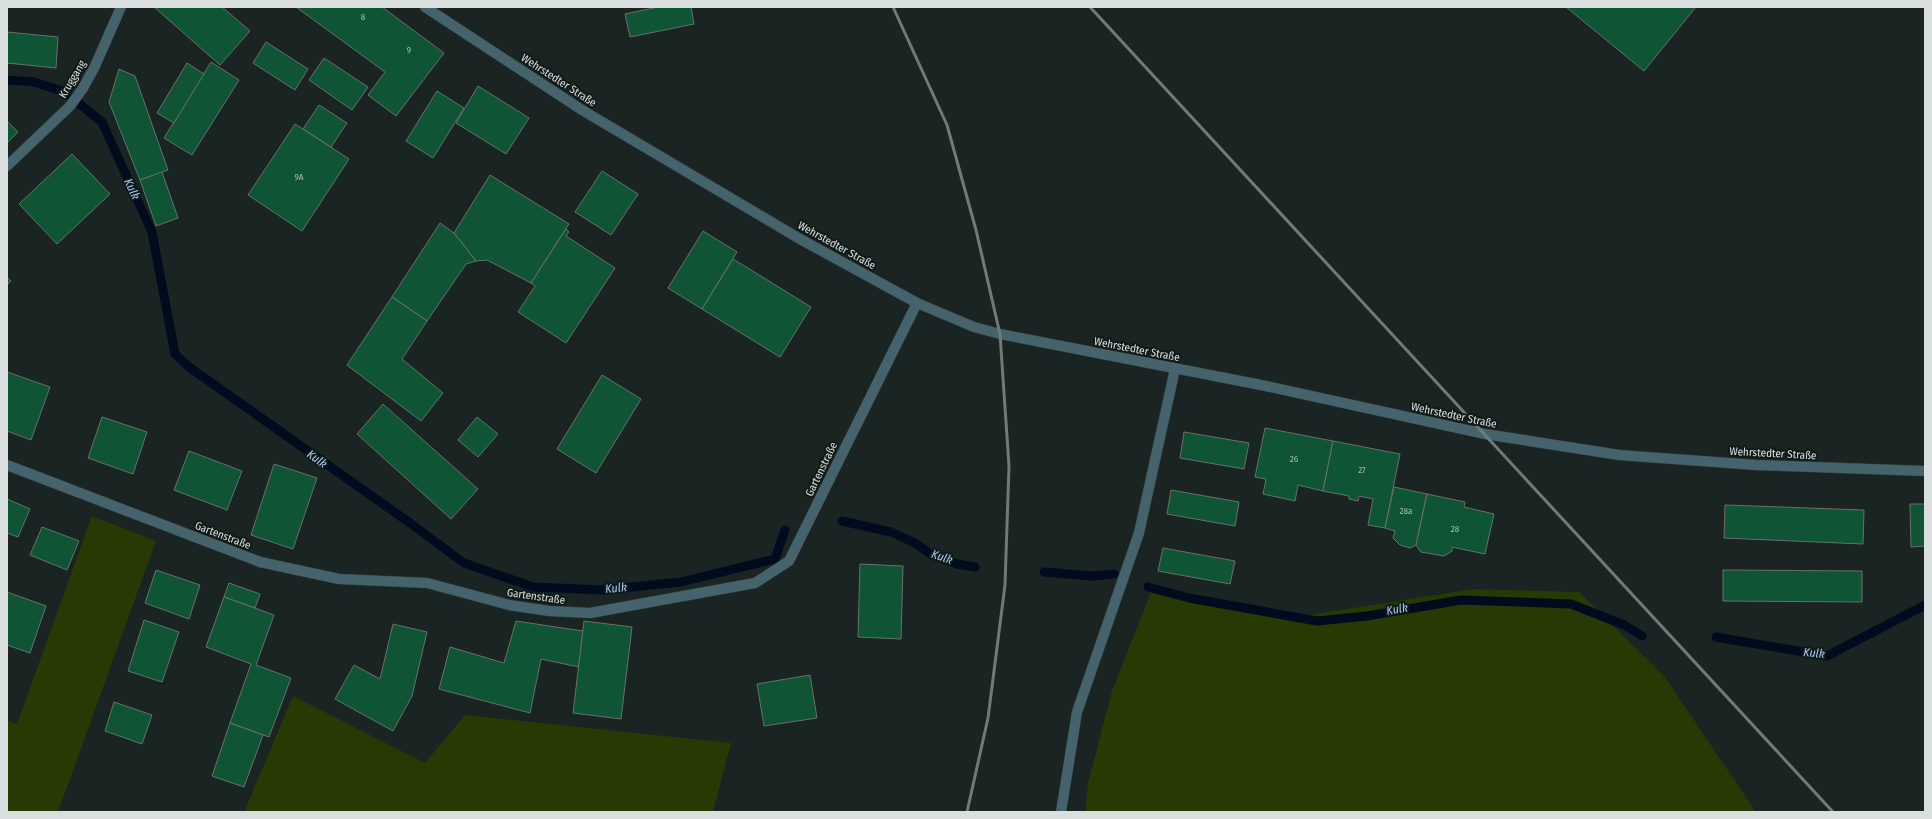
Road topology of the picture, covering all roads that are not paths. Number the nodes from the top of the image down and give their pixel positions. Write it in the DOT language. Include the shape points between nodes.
graph roads {
  1 [pos="121,7"];
  2 [pos="425,7"];
  3 [pos="7,166"];
  4 [pos="917,303"];
  5 [pos="1175,369"];
  6 [pos="7,465"];
  7 [pos="1925,471"];
  8 [pos="1061,812"];
  1 -- 3 [label="street, Kruggang" via="83,88 70,106"];
  2 -- 4 [label="street, Wehrstedter Straße" via="582,110 800,239"];
  4 -- 5 [label="street, Wehrstedter Straße" via="974,327 1000,334"];
  4 -- 6 [label="street, Gartenstraße" via="789,561 755,583 597,611 549,612 509,605 427,583 340,579 260,562"];
  5 -- 7 [label="street, Wehrstedter Straße" via="1485,434 1619,455 1756,465"];
  5 -- 8 [label="street" via="1139,533 1077,712"];
}
